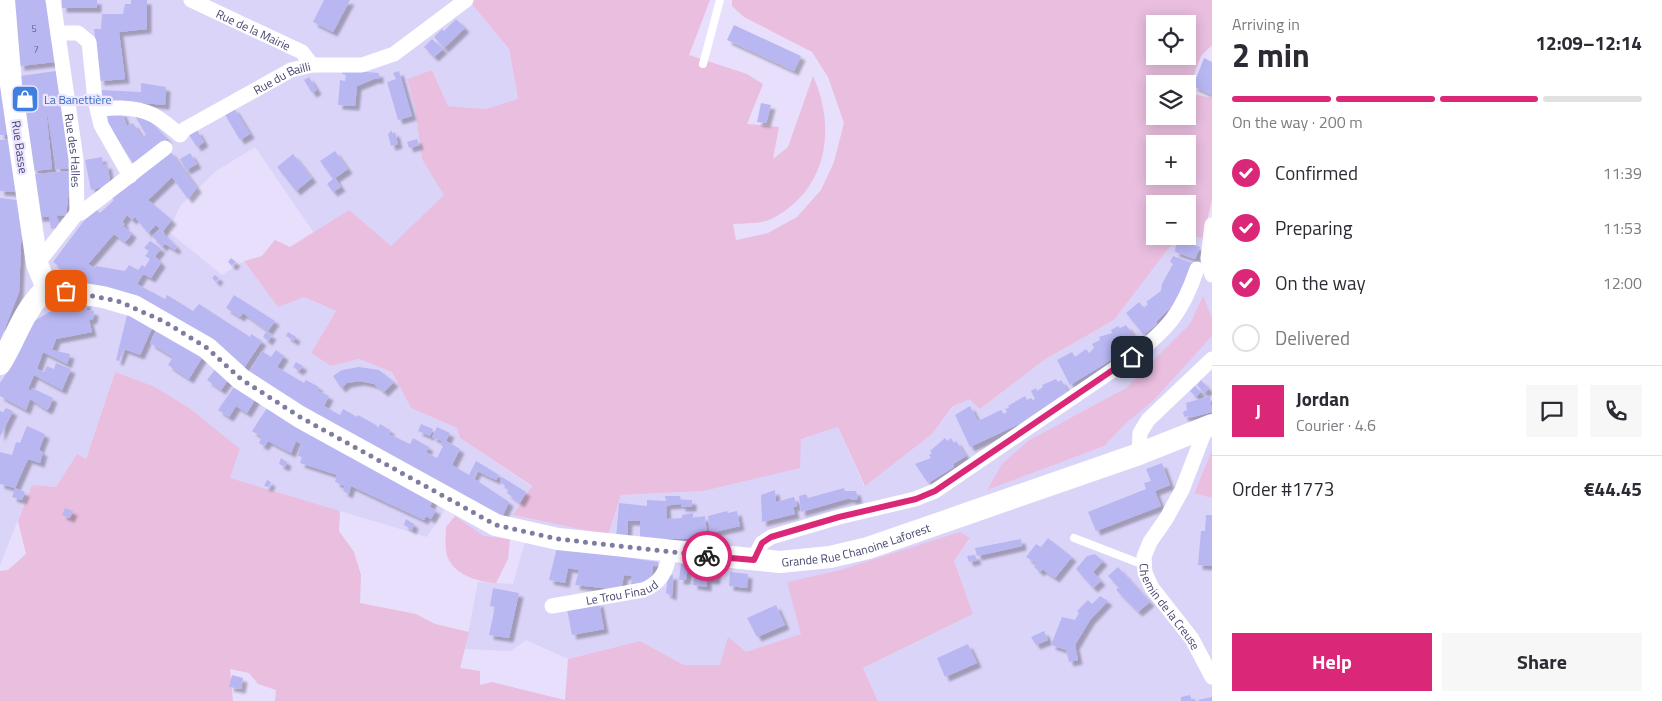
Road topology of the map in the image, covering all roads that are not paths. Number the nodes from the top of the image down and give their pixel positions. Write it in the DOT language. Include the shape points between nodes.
graph roads {
  1 [pos="4,0"];
  2 [pos="53,0"];
  3 [pos="191,0"];
  4 [pos="466,0"];
  5 [pos="720,0"];
  6 [pos="58,33"];
  7 [pos="702,64"];
  8 [pos="312,65"];
  9 [pos="98,111"];
  10 [pos="164,148"];
  11 [pos="130,176"];
  12 [pos="77,213"];
  13 [pos="1212,225"];
  14 [pos="37,264"];
  15 [pos="1197,269"];
  16 [pos="1212,276"];
  17 [pos="46,288"];
  18 [pos="1212,359"];
  19 [pos="0,364"];
  20 [pos="1209,427"];
  21 [pos="1139,454"];
  22 [pos="1074,538"];
  23 [pos="669,552"];
  24 [pos="754,560"];
  25 [pos="1144,565"];
  26 [pos="552,606"];
  27 [pos="1212,677"];
  1 -- 14 [label="main road, Rue Basse" via="11,85"];
  2 -- 6 [label="street, Rue des Halles"];
  3 -- 8 [label="street, Rue de la Mairie" via="302,52"];
  4 -- 8 [label="street, Rue du Bailli" via="394,54 362,65"];
  5 -- 7 [label="lane"];
  6 -- 9 [label="street" via="78,33 89,42"];
  6 -- 12 [label="street, Rue des Halles" via="76,159"];
  8 -- 9 [label="street, Rue du Bailli" via="291,70 271,80 185,129 180,135 157,116 140,109 106,108"];
  9 -- 11 [label="street" via="104,131"];
  10 -- 11 [label="street"];
  11 -- 12 [label="street" via="82,213"];
  12 -- 14 [label="street"];
  13 -- 16 [label="street" via="1208,258"];
  14 -- 17 [label="main road, Rue Basse"];
  15 -- 24 [label="street" via="1175,318 1161,334 935,491 916,499 771,537 762,543"];
  17 -- 19 [label="main road" via="22,319"];
  17 -- 23 [label="main road, Grande Rue Chanoine Laforest" via="104,297 134,306 165,322 207,348 241,379 300,417 496,525 558,539"];
  18 -- 21 [label="street" via="1148,420 1140,433"];
  20 -- 21 [label="main road, Grande Rue Chanoine Laforest"];
  20 -- 25 [label="street, Chemin de la Creuse" via="1182,490 1150,542"];
  21 -- 24 [label="main road, Grande Rue Chanoine Laforest" via="868,548 806,561"];
  22 -- 25 [label="lane"];
  23 -- 24 [label="main road, Grande Rue Chanoine Laforest"];
  23 -- 26 [label="street, Le Trou Finaud" via="665,572 653,586"];
  25 -- 27 [label="street, Chemin de la Creuse" via="1152,588 1192,639"];
}
